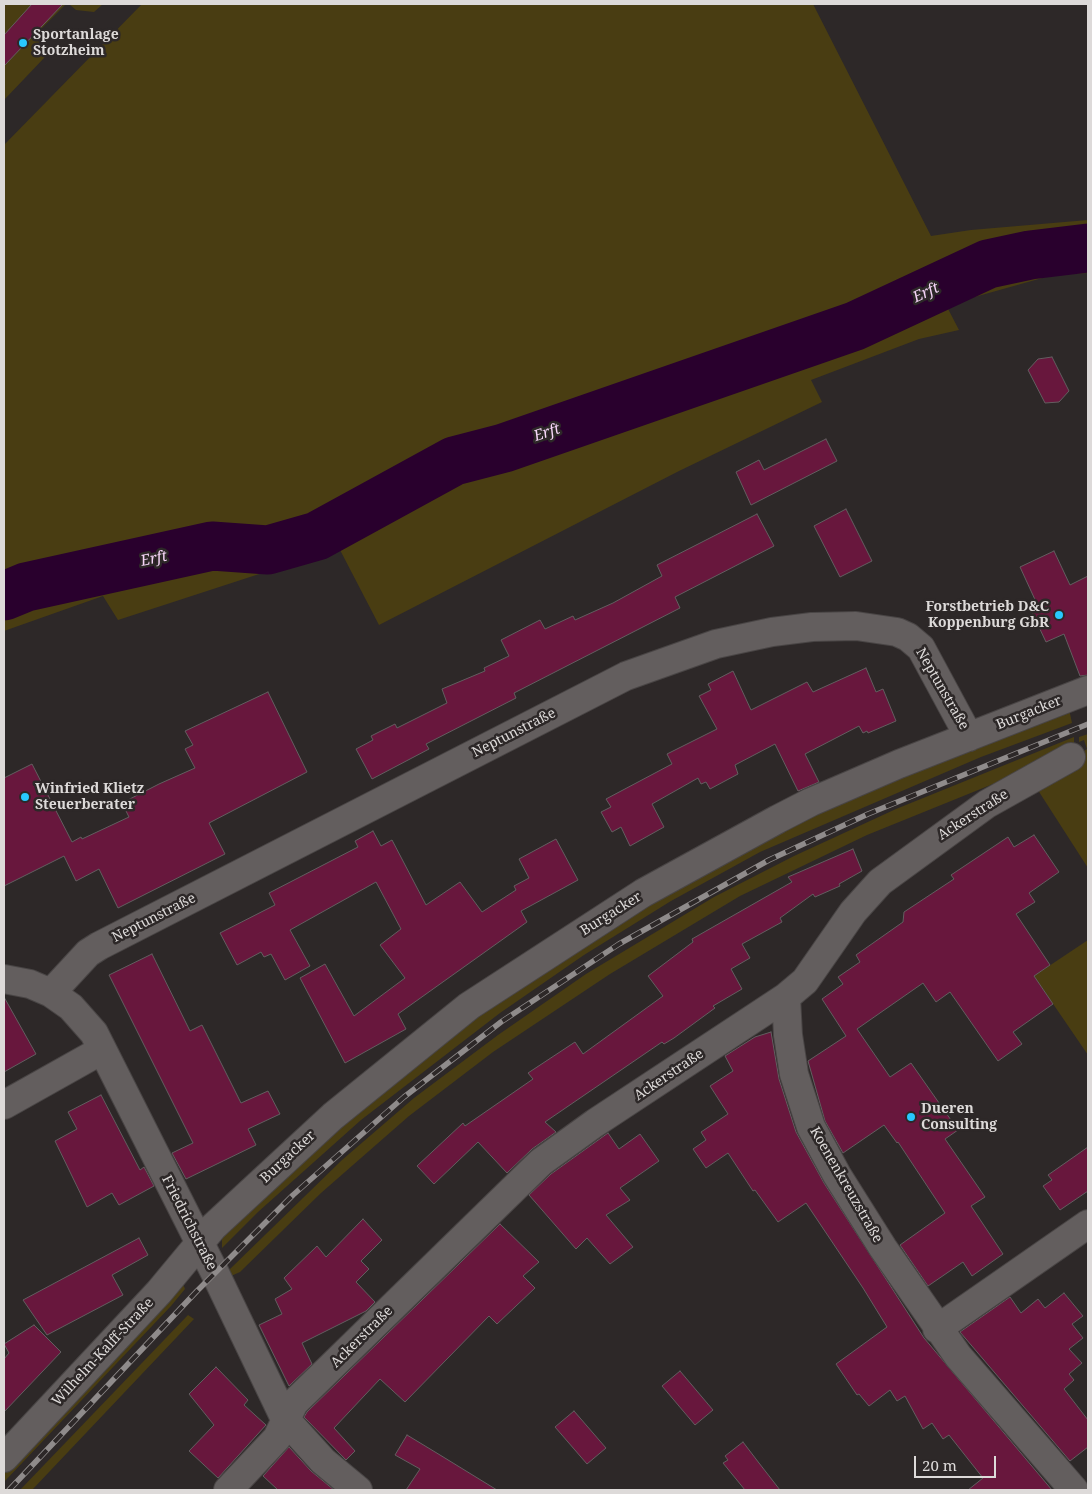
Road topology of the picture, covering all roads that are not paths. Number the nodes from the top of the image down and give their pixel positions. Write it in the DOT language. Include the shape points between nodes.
graph roads {
  1 [pos="1088,690"];
  2 [pos="969,737"];
  3 [pos="1071,757"];
  4 [pos="4,979"];
  5 [pos="50,993"];
  6 [pos="786,997"];
  7 [pos="102,1050"];
  8 [pos="4,1105"];
  9 [pos="1088,1224"];
  10 [pos="198,1242"];
  11 [pos="937,1328"];
  12 [pos="285,1419"];
  13 [pos="4,1458"];
  14 [pos="228,1490"];
  15 [pos="358,1490"];
  16 [pos="1074,1490"];
  1 -- 2 [label="street, Burgacker"];
  2 -- 5 [label="street, Neptunstraße" via="921,648 897,632 856,626 812,627 716,644 626,676 100,946 88,953"];
  2 -- 10 [label="street, Burgacker" via="842,788 778,819 643,894 514,975 469,1006 370,1085 288,1156"];
  3 -- 6 [label="street, Ackerstraße" via="987,804 880,882 853,912 805,981"];
  4 -- 5 [label="street, Friedrichstraße" via="30,984"];
  5 -- 7 [label="street, Friedrichstraße" via="83,1018"];
  6 -- 11 [label="street, Koenenkreuzstraße" via="794,1074 811,1127 841,1182"];
  6 -- 12 [label="street, Ackerstraße" via="541,1162 294,1403"];
  7 -- 8 [label="street"];
  7 -- 10 [label="street, Friedrichstraße"];
  9 -- 11 [label="street"];
  10 -- 12 [label="street, Friedrichstraße"];
  10 -- 13 [label="street, Wilhelm-Kalff-Straße" via="159,1292"];
  11 -- 16 [label="street, Koenenkreuzstraße" via="995,1401"];
  12 -- 14 [label="street, Ackerstraße" via="277,1438"];
  12 -- 15 [label="street, Friedrichstraße" via="323,1460"];
}
